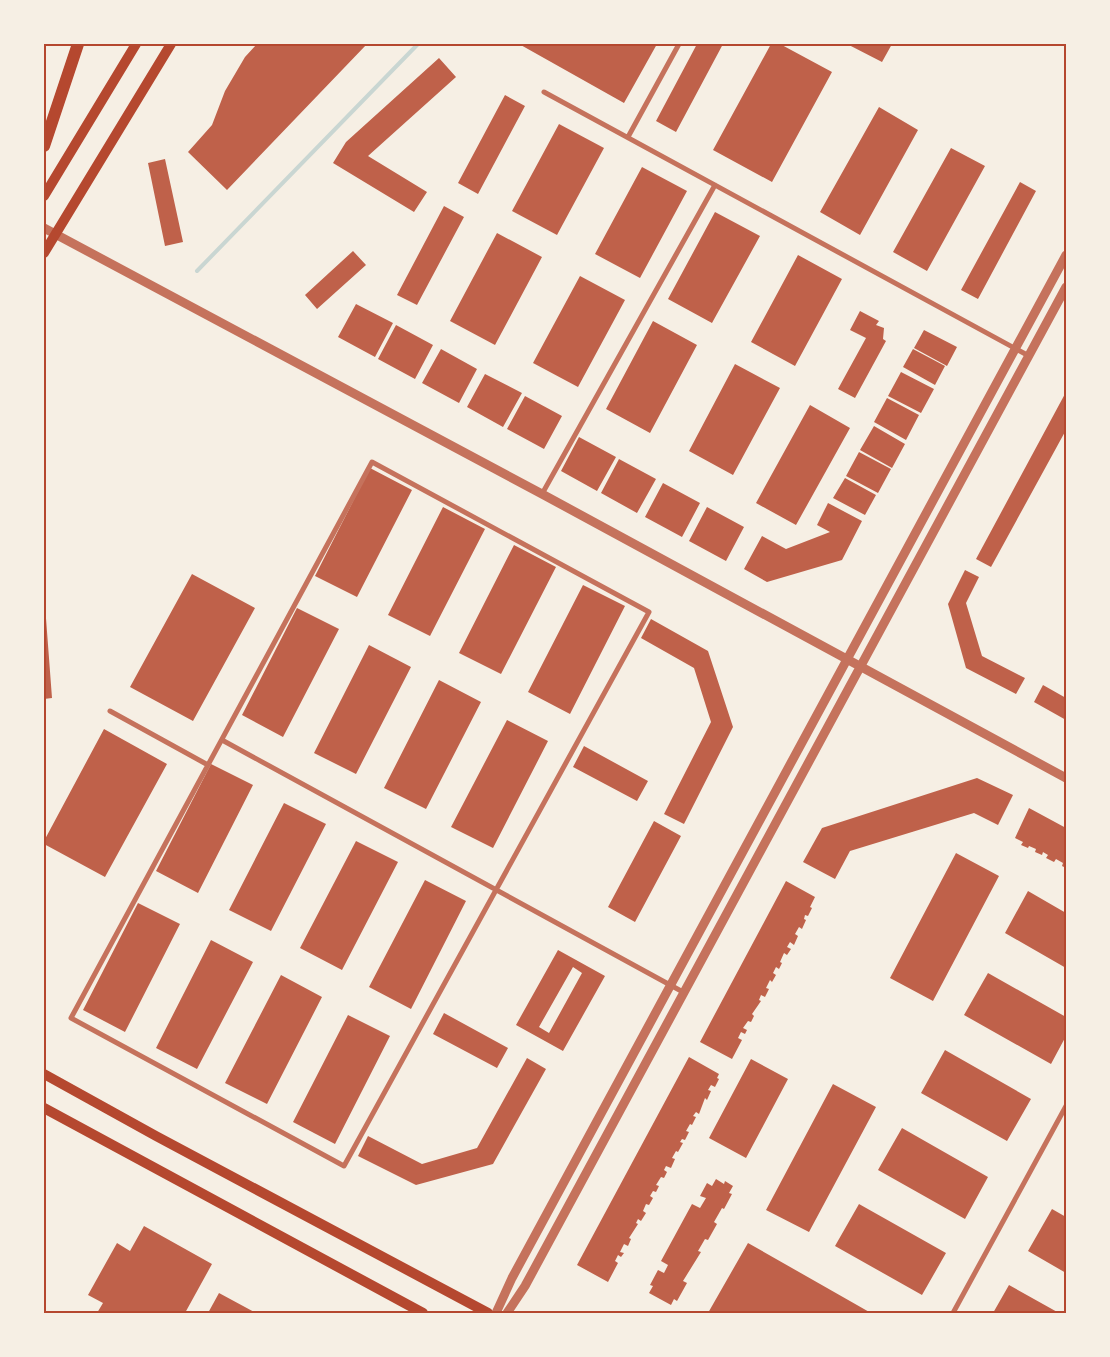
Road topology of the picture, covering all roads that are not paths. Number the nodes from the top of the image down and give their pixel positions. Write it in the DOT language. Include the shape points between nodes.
graph roads {
  1 [pos="78,44"];
  2 [pos="136,44"];
  3 [pos="171,44"];
  4 [pos="679,44"];
  5 [pos="544,92"];
  6 [pos="628,137"];
  7 [pos="44,146"];
  8 [pos="715,185"];
  9 [pos="44,196"];
  10 [pos="44,228"];
  11 [pos="56,234"];
  12 [pos="44,253"];
  13 [pos="1066,255"];
  14 [pos="1066,287"];
  15 [pos="1016,348"];
  16 [pos="1029,356"];
  17 [pos="542,494"];
  18 [pos="846,658"];
  19 [pos="861,666"];
  20 [pos="110,712"];
  21 [pos="222,740"];
  22 [pos="208,765"];
  23 [pos="1066,778"];
  24 [pos="496,889"];
  25 [pos="670,985"];
  26 [pos="683,992"];
  27 [pos="44,1074"];
  28 [pos="1066,1106"];
  29 [pos="44,1108"];
  30 [pos="423,1313"];
  31 [pos="488,1313"];
  32 [pos="496,1313"];
  33 [pos="507,1313"];
  34 [pos="954,1313"];
  1 -- 7 [label="highway"];
  2 -- 9 [label="main road"];
  3 -- 11 [label="main road"];
  4 -- 6 [label="street"];
  5 -- 6 [label="street"];
  6 -- 8 [label="street"];
  8 -- 15 [label="street"];
  8 -- 17 [label="street"];
  10 -- 11 [label="street"];
  11 -- 12 [label="main road"];
  11 -- 17 [label="street"];
  13 -- 15 [label="street"];
  14 -- 16 [label="street"];
  15 -- 16 [label="street"];
  15 -- 18 [label="street"];
  16 -- 19 [label="street"];
  17 -- 18 [label="street"];
  18 -- 19 [label="street"];
  18 -- 25 [label="street"];
  19 -- 23 [label="street"];
  19 -- 26 [label="street"];
  20 -- 22 [label="street"];
  21 -- 22 [label="street"];
  21 -- 24 [label="street"];
  21 -- 24 [label="street" via="372,462 649,612"];
  22 -- 24 [label="street" via="71,1018 344,1166"];
  24 -- 25 [label="street"];
  25 -- 26 [label="street"];
  25 -- 32 [label="street"];
  26 -- 33 [label="street" via="525,1286"];
  27 -- 31 [label="main road"];
  28 -- 34 [label="street"];
  29 -- 30 [label="main road"];
}
